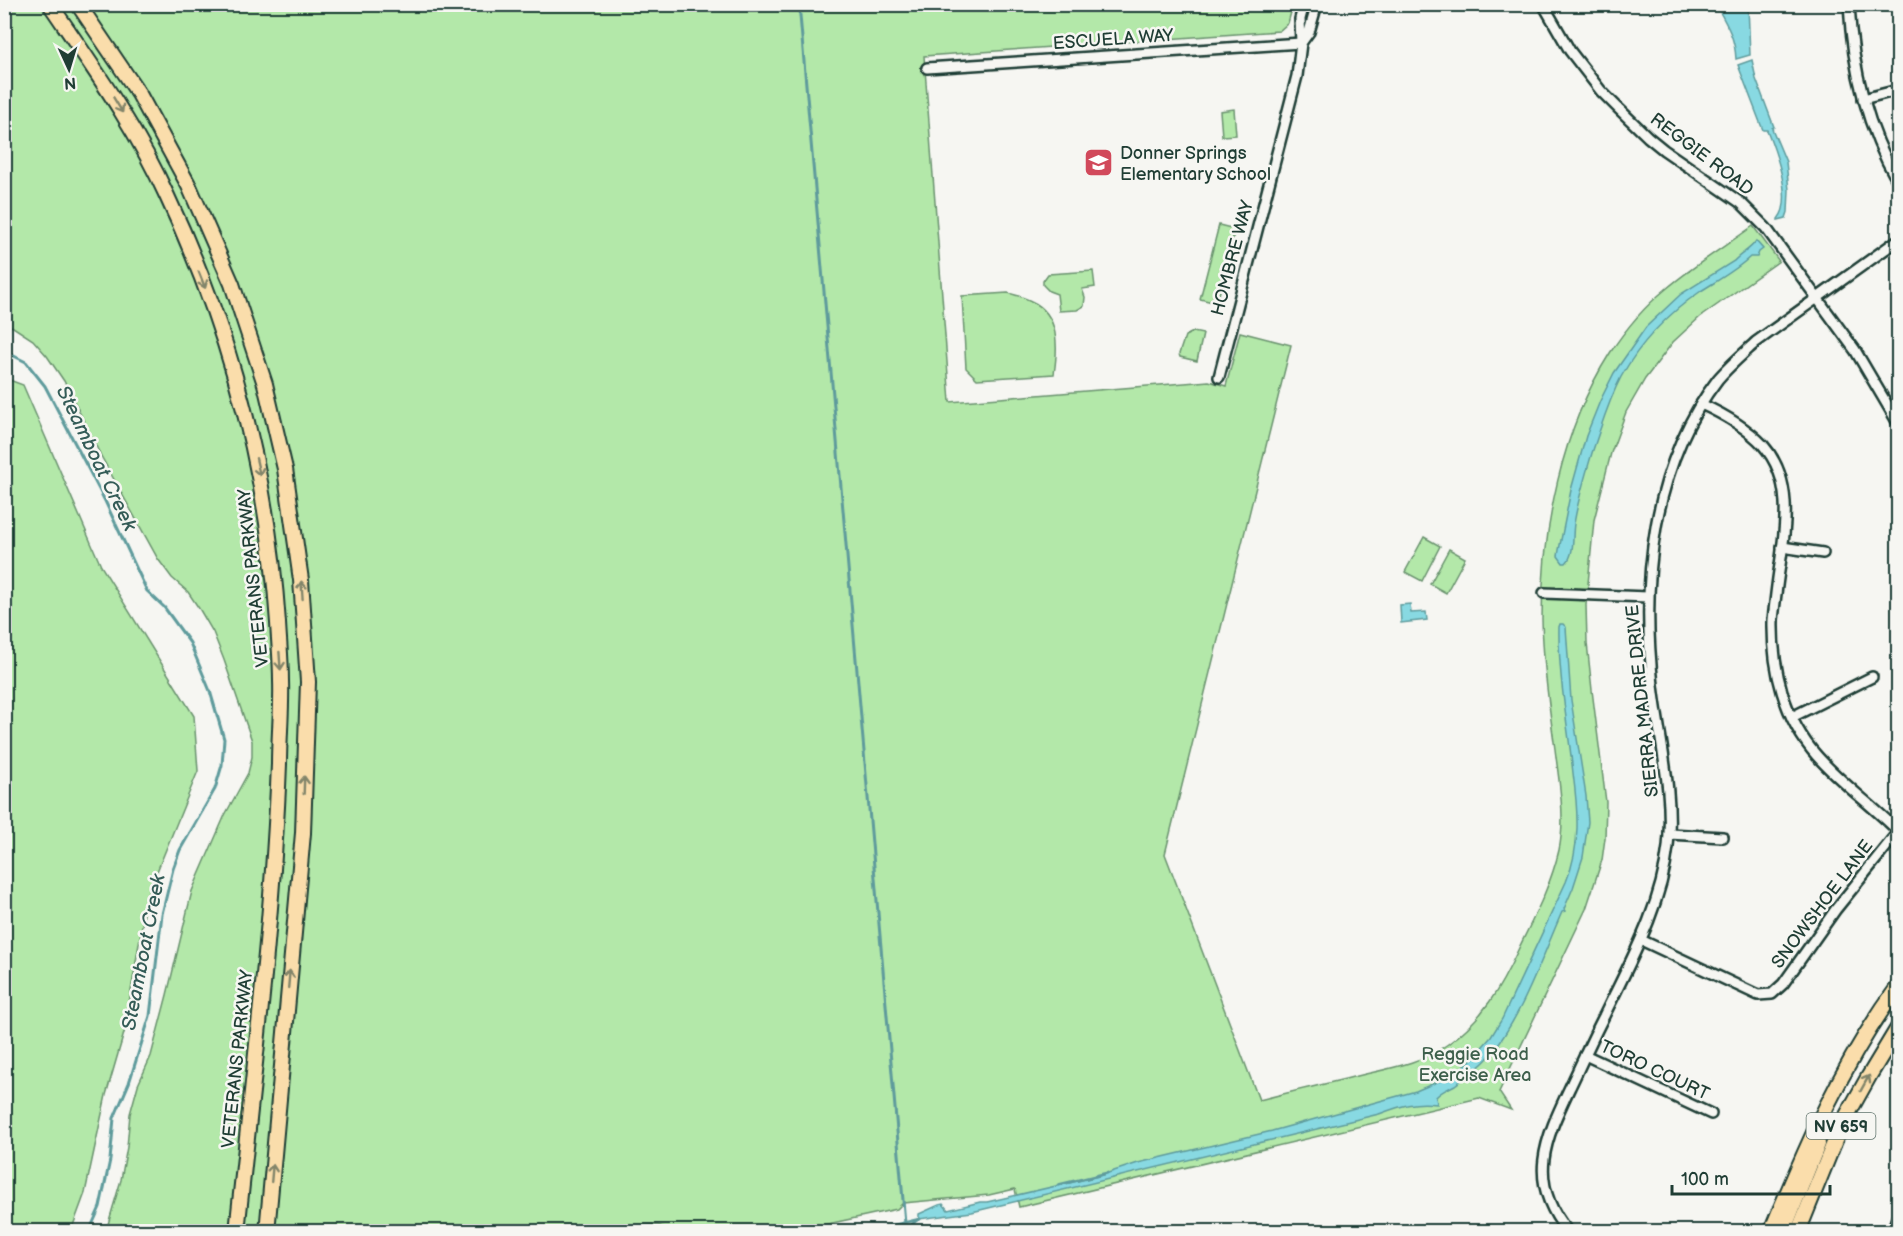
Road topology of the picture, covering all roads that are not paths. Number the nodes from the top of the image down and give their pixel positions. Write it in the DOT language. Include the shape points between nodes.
graph roads {
  1 [pos="50,4"];
  2 [pos="78,4"];
  3 [pos="1304,4"];
  4 [pos="1317,4"];
  5 [pos="1543,4"];
  6 [pos="1849,4"];
  7 [pos="1301,43"];
  8 [pos="927,68"];
  9 [pos="1899,90"];
  10 [pos="1863,99"];
  11 [pos="1899,182"];
  12 [pos="1899,240"];
  13 [pos="1817,298"];
  14 [pos="1219,376"];
  15 [pos="1701,404"];
  16 [pos="1899,423"];
  17 [pos="1782,547"];
  18 [pos="1823,553"];
  19 [pos="1544,592"];
  20 [pos="1648,597"];
  21 [pos="1872,677"];
  22 [pos="1792,717"];
  23 [pos="1899,831"];
  24 [pos="1669,834"];
  25 [pos="1723,837"];
  26 [pos="1641,940"];
  27 [pos="1899,987"];
  28 [pos="1899,1028"];
  29 [pos="1585,1055"];
  30 [pos="1711,1114"];
  31 [pos="1815,1130"];
  32 [pos="1899,1215"];
  33 [pos="237,1232"];
  34 [pos="267,1232"];
  35 [pos="1568,1232"];
  36 [pos="1771,1232"];
  37 [pos="1783,1232"];
  38 [pos="1798,1232"];
  39 [pos="1892,1232"];
  1 -- 33 [label="main road, VETERANS PARKWAY, one-way" via="118,103 167,195 209,296 240,390 260,476 275,584 281,692 276,832"];
  34 -- 2 [label="main road, one-way" via="303,833 308,682 302,580 265,384 232,284 189,186 139,94"];
  3 -- 7 [label="street, HOMBRE WAY"];
  4 -- 7 [label="street, HOMBRE WAY" via="1309,32"];
  5 -- 13 [label="street, REGGIE ROAD" via="1569,51 1601,91 1648,137 1748,209"];
  6 -- 10 [label="street" via="1852,46"];
  7 -- 8 [label="street, ESCUELA WAY"];
  7 -- 14 [label="street, HOMBRE WAY" via="1297,76"];
  9 -- 10 [label="street"];
  10 -- 11 [label="street" via="1876,139"];
  12 -- 13 [label="street, SIERRA MADRE DRIVE"];
  13 -- 15 [label="street, SIERRA MADRE DRIVE" via="1738,358"];
  13 -- 16 [label="street, REGGIE ROAD" via="1855,350"];
  15 -- 17 [label="street" via="1751,434 1771,455 1786,498"];
  15 -- 20 [label="street, SIERRA MADRE DRIVE" via="1683,436 1665,490 1651,557"];
  17 -- 18 [label="street"];
  17 -- 22 [label="street" via="1773,638 1779,681"];
  19 -- 20 [label="street"];
  20 -- 24 [label="street, SIERRA MADRE DRIVE"];
  21 -- 22 [label="street"];
  22 -- 23 [label="street" via="1816,755"];
  23 -- 26 [label="street, SNOWSHOE LANE" via="1836,909 1783,984 1770,995 1758,995"];
  24 -- 25 [label="street"];
  24 -- 26 [label="street, SIERRA MADRE DRIVE" via="1659,894"];
  26 -- 29 [label="street, SIERRA MADRE DRIVE"];
  27 -- 31 [label="main road, NV 659" via="1839,1078"];
  38 -- 28 [label="main road, NV 659, one-way" via="1840,1128"];
  29 -- 30 [label="street, TORO COURT"];
  29 -- 35 [label="street, SIERRA MADRE DRIVE" via="1552,1125 1544,1156 1545,1188 1558,1220"];
  31 -- 36 [label="main road, NV 659"];
  31 -- 37 [label="main road" via="1818,1144"];
  32 -- 39 [label="street"];
}
